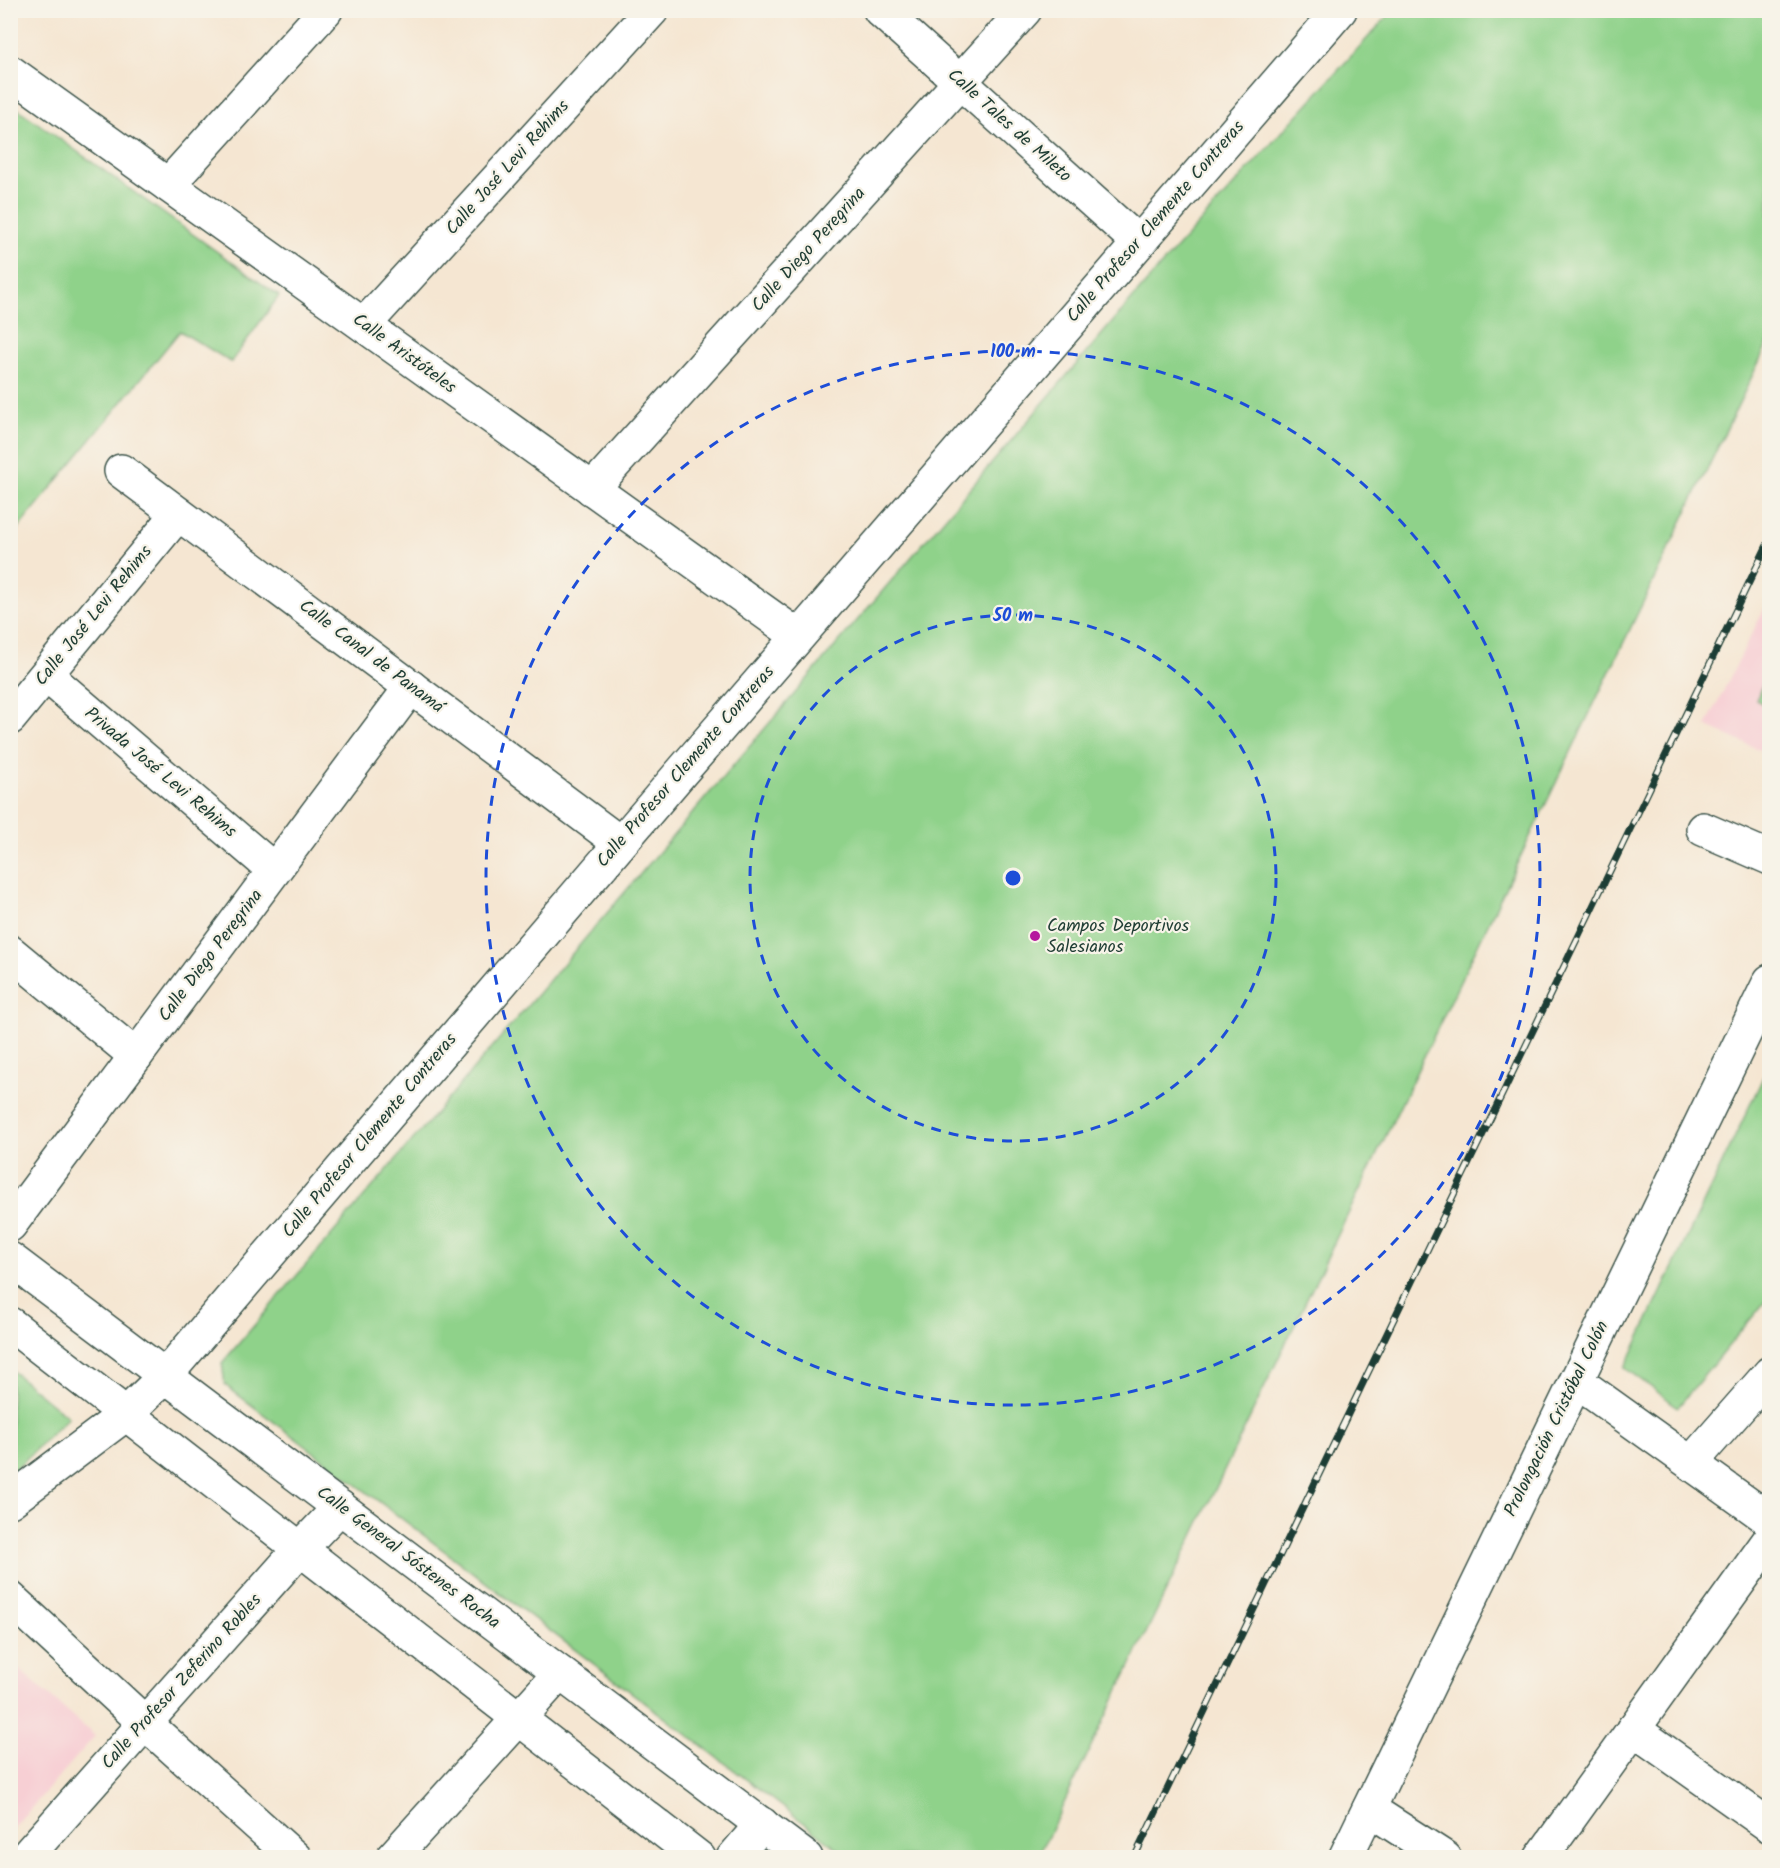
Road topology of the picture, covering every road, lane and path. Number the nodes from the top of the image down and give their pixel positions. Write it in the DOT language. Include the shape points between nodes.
graph roads {
  1 [pos="326,10"];
  2 [pos="652,10"];
  3 [pos="880,10"];
  4 [pos="1025,10"];
  5 [pos="1340,10"];
  6 [pos="10,72"];
  7 [pos="960,82"];
  8 [pos="168,185"];
  9 [pos="1138,242"];
  10 [pos="364,325"];
  11 [pos="122,471"];
  12 [pos="592,489"];
  13 [pos="178,514"];
  14 [pos="798,636"];
  15 [pos="46,675"];
  16 [pos="411,687"];
  17 [pos="10,718"];
  18 [pos="1703,829"];
  19 [pos="620,843"];
  20 [pos="1770,858"];
  21 [pos="274,870"];
  22 [pos="10,952"];
  23 [pos="1770,981"];
  24 [pos="136,1056"];
  25 [pos="10,1225"];
  26 [pos="10,1259"];
  27 [pos="10,1324"];
  28 [pos="1770,1373"];
  29 [pos="165,1376"];
  30 [pos="1576,1381"];
  31 [pos="126,1414"];
  32 [pos="1690,1463"];
  33 [pos="10,1501"];
  34 [pos="340,1507"];
  35 [pos="1770,1520"];
  36 [pos="1770,1539"];
  37 [pos="300,1549"];
  38 [pos="10,1598"];
  39 [pos="560,1673"];
  40 [pos="519,1718"];
  41 [pos="145,1723"];
  42 [pos="1633,1729"];
  43 [pos="1369,1809"];
  44 [pos="762,1824"];
  45 [pos="1770,1826"];
  46 [pos="25,1857"];
  47 [pos="295,1857"];
  48 [pos="392,1857"];
  49 [pos="699,1857"];
  50 [pos="733,1857"];
  51 [pos="806,1857"];
  52 [pos="1345,1857"];
  53 [pos="1445,1857"];
  54 [pos="1541,1857"];
  1 -- 8 [label="street"];
  2 -- 10 [label="street, Calle José Levi Rehims"];
  3 -- 7 [label="street, Calle Tales de Mileto"];
  4 -- 7 [label="street, Calle Diego Peregrina"];
  5 -- 9 [label="street, Calle Profesor Clemente Contreras"];
  6 -- 8 [label="street, Calle Aristóteles"];
  7 -- 9 [label="street, Calle Tales de Mileto"];
  7 -- 12 [label="street, Calle Diego Peregrina"];
  8 -- 10 [label="street, Calle Aristóteles"];
  9 -- 14 [label="street, Calle Profesor Clemente Contreras"];
  10 -- 12 [label="street, Calle Aristóteles"];
  11 -- 13 [label="street, Calle Canal de Panamá"];
  12 -- 14 [label="street, Calle Aristóteles"];
  13 -- 15 [label="street, Calle José Levi Rehims"];
  13 -- 16 [label="street, Calle Canal de Panamá"];
  14 -- 19 [label="street, Calle Profesor Clemente Contreras"];
  15 -- 17 [label="street, Calle José Levi Rehims"];
  15 -- 21 [label="street, Privada José Levi Rehims"];
  16 -- 19 [label="street, Calle Canal de Panamá"];
  16 -- 21 [label="street, Calle Diego Peregrina"];
  18 -- 20 [label="street"];
  19 -- 29 [label="street, Calle Profesor Clemente Contreras"];
  21 -- 24 [label="street, Calle Diego Peregrina"];
  22 -- 24 [label="street"];
  23 -- 30 [label="street, Prolongación Cristóbal Colón"];
  24 -- 25 [label="street, Calle Diego Peregrina"];
  26 -- 29 [label="street, Calle General Sóstenes Rocha"];
  27 -- 31 [label="street"];
  28 -- 32 [label="street"];
  29 -- 31 [label="street, Calle Profesor Clemente Contreras"];
  29 -- 34 [label="street, Calle General Sóstenes Rocha"];
  30 -- 32 [label="street"];
  30 -- 43 [label="street, Prolongación Cristóbal Colón"];
  31 -- 33 [label="street, Calle Profesor Clemente Contreras"];
  31 -- 37 [label="street"];
  32 -- 35 [label="street"];
  34 -- 37 [label="street, Calle Profesor Zeferino Robles"];
  34 -- 39 [label="street, Calle General Sóstenes Rocha"];
  36 -- 42 [label="street"];
  37 -- 40 [label="street"];
  37 -- 41 [label="street, Calle Profesor Zeferino Robles"];
  38 -- 41 [label="street"];
  39 -- 40 [label="street"];
  39 -- 44 [label="street, Calle General Sóstenes Rocha"];
  40 -- 48 [label="street"];
  40 -- 49 [label="street"];
  41 -- 46 [label="street, Calle Profesor Zeferino Robles"];
  41 -- 47 [label="street"];
  42 -- 45 [label="street"];
  42 -- 54 [label="street"];
  43 -- 52 [label="street, Prolongación Cristóbal Colón"];
  43 -- 53 [label="street"];
  44 -- 50 [label="street"];
  44 -- 51 [label="street, Calle General Sóstenes Rocha"];
}
